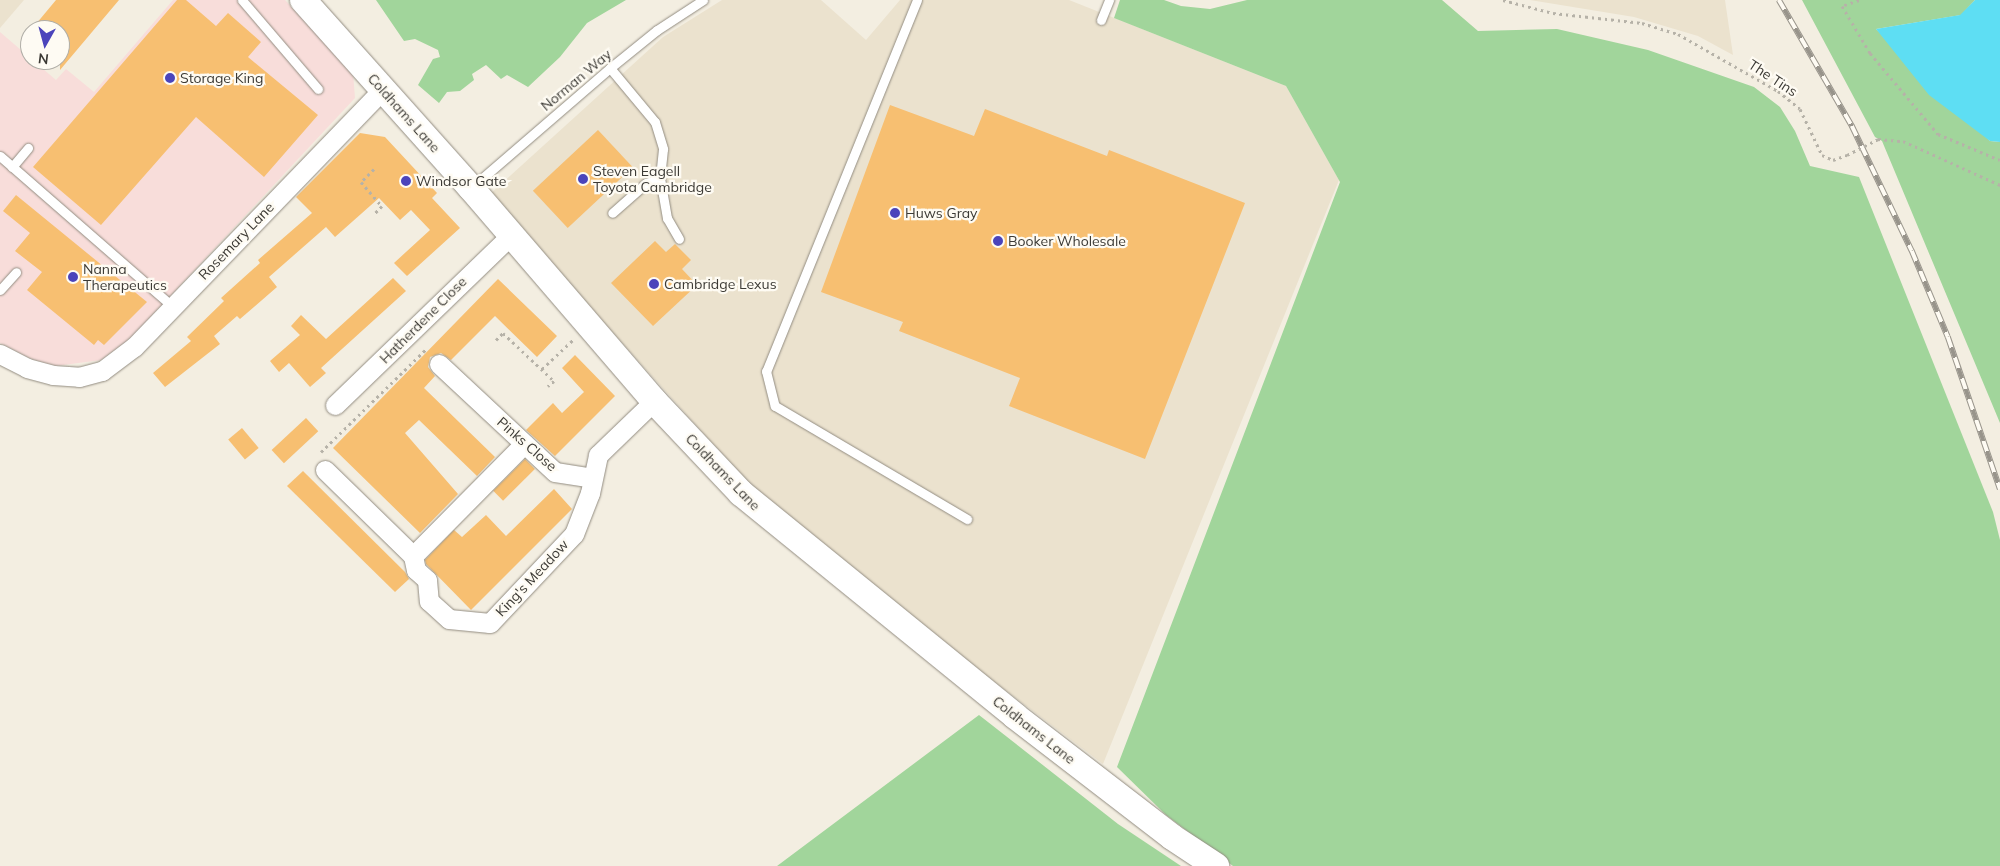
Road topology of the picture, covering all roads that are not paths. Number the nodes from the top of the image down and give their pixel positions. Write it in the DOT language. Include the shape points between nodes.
graph roads {
  1 [pos="242,0"];
  2 [pos="303,0"];
  3 [pos="703,0"];
  4 [pos="917,0"];
  5 [pos="1108,0"];
  6 [pos="1101,20"];
  7 [pos="610,68"];
  8 [pos="318,89"];
  9 [pos="384,89"];
  10 [pos="28,148"];
  11 [pos="0,156"];
  12 [pos="12,166"];
  13 [pos="660,178"];
  14 [pos="471,188"];
  15 [pos="612,213"];
  16 [pos="511,235"];
  17 [pos="679,239"];
  18 [pos="16,272"];
  19 [pos="0,290"];
  20 [pos="173,307"];
  21 [pos="0,354"];
  22 [pos="439,364"];
  23 [pos="654,401"];
  24 [pos="335,405"];
  25 [pos="524,444"];
  26 [pos="325,470"];
  27 [pos="593,478"];
  28 [pos="967,519"];
  29 [pos="412,556"];
  30 [pos="1216,866"];
  1 -- 8 [label="lane"];
  2 -- 9 [label="street, Coldhams Lane"];
  3 -- 7 [label="lane, Norman Way" via="657,30"];
  4 -- 28 [label="lane" via="766,371 775,406"];
  5 -- 6 [label="lane"];
  7 -- 13 [label="lane" via="655,122 663,149"];
  7 -- 14 [label="lane, Norman Way"];
  9 -- 14 [label="street, Coldhams Lane"];
  9 -- 20 [label="street, Rosemary Lane"];
  10 -- 12 [label="lane"];
  11 -- 12 [label="lane"];
  12 -- 20 [label="lane"];
  13 -- 15 [label="lane" via="646,183"];
  13 -- 17 [label="lane" via="667,218"];
  14 -- 16 [label="street, Coldhams Lane"];
  16 -- 23 [label="street, Coldhams Lane"];
  16 -- 24 [label="street, Hatherdene Close"];
  18 -- 19 [label="lane"];
  20 -- 21 [label="street, Rosemary Lane" via="134,348 102,371 78,377 53,375 27,368"];
  22 -- 25 [label="street, Pinks Close"];
  23 -- 27 [label="street" via="598,455"];
  23 -- 30 [label="street, Coldhams Lane" via="768,518 1072,760 1172,837"];
  25 -- 27 [label="street, Pinks Close" via="556,472"];
  25 -- 29 [label="street"];
  26 -- 29 [label="street, King's Meadow"];
  27 -- 29 [label="street, King's Meadow" via="574,534 490,622 449,619 429,601 427,580 416,570"];
}
